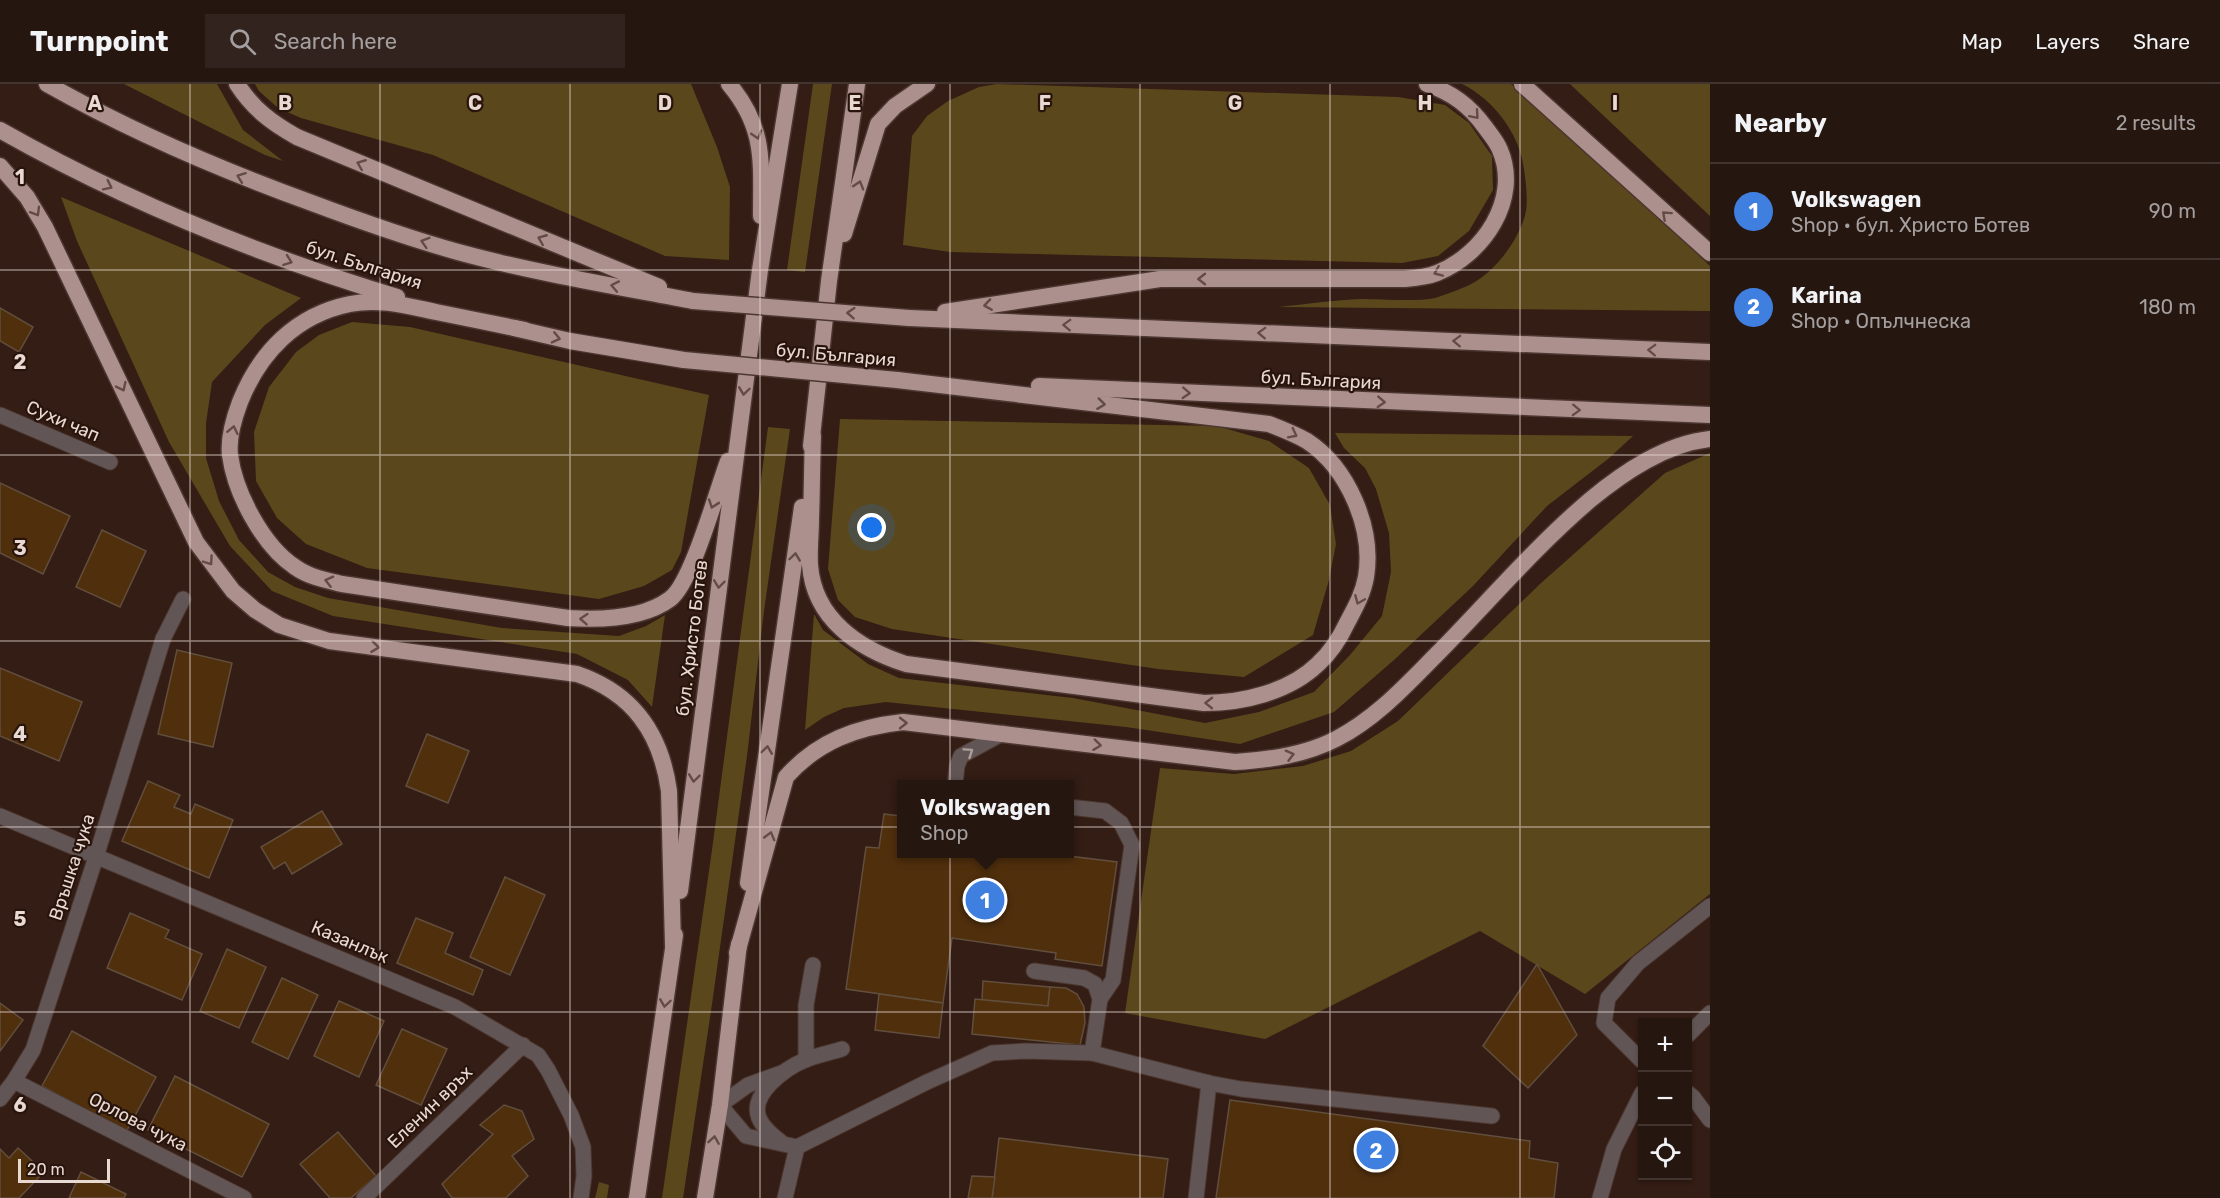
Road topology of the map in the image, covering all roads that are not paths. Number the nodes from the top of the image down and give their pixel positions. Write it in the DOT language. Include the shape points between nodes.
graph roads {
  1 [pos="47,84"];
  2 [pos="237,84"];
  3 [pos="729,84"];
  4 [pos="790,84"];
  5 [pos="857,84"];
  6 [pos="927,84"];
  7 [pos="1427,84"];
  8 [pos="1522,84"];
  9 [pos="0,130"];
  10 [pos="0,166"];
  11 [pos="1710,253"];
  12 [pos="760,270"];
  13 [pos="829,280"];
  14 [pos="693,301"];
  15 [pos="909,318"];
  16 [pos="525,330"];
  17 [pos="1710,352"];
  18 [pos="897,380"];
  19 [pos="0,415"];
  20 [pos="1710,415"];
  21 [pos="739,429"];
  22 [pos="813,436"];
  23 [pos="1710,440"];
  24 [pos="110,462"];
  25 [pos="183,599"];
  26 [pos="1003,733"];
  27 [pos="955,780"];
  28 [pos="1074,808"];
  29 [pos="0,816"];
  30 [pos="96,857"];
  31 [pos="1710,906"];
  32 [pos="673,945"];
  33 [pos="737,953"];
  34 [pos="813,965"];
  35 [pos="1034,971"];
  36 [pos="1100,999"];
  37 [pos="1710,1013"];
  38 [pos="1692,1031"];
  39 [pos="523,1045"];
  40 [pos="842,1049"];
  41 [pos="1092,1053"];
  42 [pos="1638,1057"];
  43 [pos="806,1060"];
  44 [pos="784,1072"];
  45 [pos="14,1081"];
  46 [pos="1209,1083"];
  47 [pos="1692,1096"];
  48 [pos="0,1099"];
  49 [pos="1638,1101"];
  50 [pos="720,1105"];
  51 [pos="1492,1116"];
  52 [pos="1710,1120"];
  53 [pos="781,1142"];
  54 [pos="797,1147"];
  55 [pos="244,1198"];
  56 [pos="364,1198"];
  57 [pos="581,1198"];
  58 [pos="637,1198"];
  59 [pos="705,1198"];
  60 [pos="785,1198"];
  61 [pos="1196,1198"];
  62 [pos="1600,1198"];
  14 -- 1 [label="highway, one-way" via="527,269 370,225 176,150"];
  14 -- 2 [label="highway, one-way" via="297,137 267,120"];
  3 -- 12 [label="highway, one-way" via="755,128 761,152"];
  4 -- 12 [label="highway, бул. Христо Ботев"];
  5 -- 13 [label="highway"];
  13 -- 6 [label="highway, one-way" via="878,124 895,106"];
  7 -- 15 [label="highway, one-way" via="1459,99 1475,114 1500,150 1504,171 1502,208 1493,225 1469,253 1438,273 1405,279 1160,279"];
  11 -- 8 [label="highway, one-way"];
  9 -- 16 [label="highway, бул. България, one-way" via="118,190 260,251 419,304"];
  10 -- 32 [label="highway, one-way" via="27,197 45,227 196,542 212,567 255,610 279,625 330,641 577,674 596,680 631,705 655,739 667,773"];
  12 -- 21 [label="highway, бул. Христо Ботев, one-way"];
  13 -- 22 [label="highway"];
  15 -- 14 [label="highway, one-way, bridge"];
  17 -- 15 [label="highway, one-way"];
  16 -- 18 [label="highway, бул. България, one-way, bridge" via="684,360"];
  21 -- 16 [label="highway, one-way" via="681,587 670,600 625,616 568,618 342,584 313,577 293,566 258,529 237,480 230,455 231,436 247,386 271,348 290,330 332,308 388,302"];
  18 -- 20 [label="highway, бул. България, one-way"];
  18 -- 22 [label="highway, one-way" via="1269,424 1308,442 1339,474 1360,515 1366,576 1361,596 1341,634 1318,665 1287,685 1251,698 1218,703 906,664 882,657 838,627 815,588 810,566"];
  19 -- 24 [label="street, Сухи чап"];
  21 -- 32 [label="highway, бул. Христо Ботев, one-way"];
  33 -- 22 [label="highway, one-way"];
  26 -- 23 [label="highway, one-way" via="1235,762 1286,756 1335,740 1402,690 1568,519 1605,488 1666,451"];
  25 -- 30 [label="street, Връшка чука" via="163,639"];
  27 -- 26 [label="street, one-way" via="961,756"];
  33 -- 26 [label="highway, one-way" via="786,777 798,764 840,736 884,724 903,722"];
  28 -- 36 [label="street" via="1105,811 1121,823 1132,845 1113,980"];
  29 -- 30 [label="street, Казанлък"];
  30 -- 39 [label="street, Казанлък" via="455,1007"];
  30 -- 45 [label="street, Връшка чука" via="33,1050"];
  31 -- 42 [label="street" via="1638,963 1608,999 1604,1023"];
  32 -- 58 [label="highway, бул. Христо Ботев, one-way"];
  33 -- 50 [label="highway"];
  34 -- 43 [label="street" via="806,1005"];
  35 -- 36 [label="street" via="1084,978 1095,984"];
  36 -- 41 [label="street"];
  37 -- 38 [label="street"];
  39 -- 56 [label="street, Еленин връх"];
  39 -- 57 [label="street, Казанлък" via="538,1055 571,1115 583,1147"];
  40 -- 43 [label="street"];
  41 -- 46 [label="street"];
  41 -- 54 [label="street" via="992,1053"];
  43 -- 44 [label="street"];
  44 -- 50 [label="street" via="748,1084"];
  44 -- 53 [label="street" via="765,1089 758,1103 758,1117"];
  45 -- 48 [label="street, Връшка чука"];
  45 -- 55 [label="street, Орлова чука"];
  46 -- 51 [label="street"];
  46 -- 61 [label="street"];
  47 -- 52 [label="street"];
  49 -- 62 [label="street" via="1614,1149"];
  50 -- 53 [label="street" via="746,1137"];
  59 -- 50 [label="highway, one-way"];
  53 -- 54 [label="street"];
  54 -- 60 [label="street"];
}
